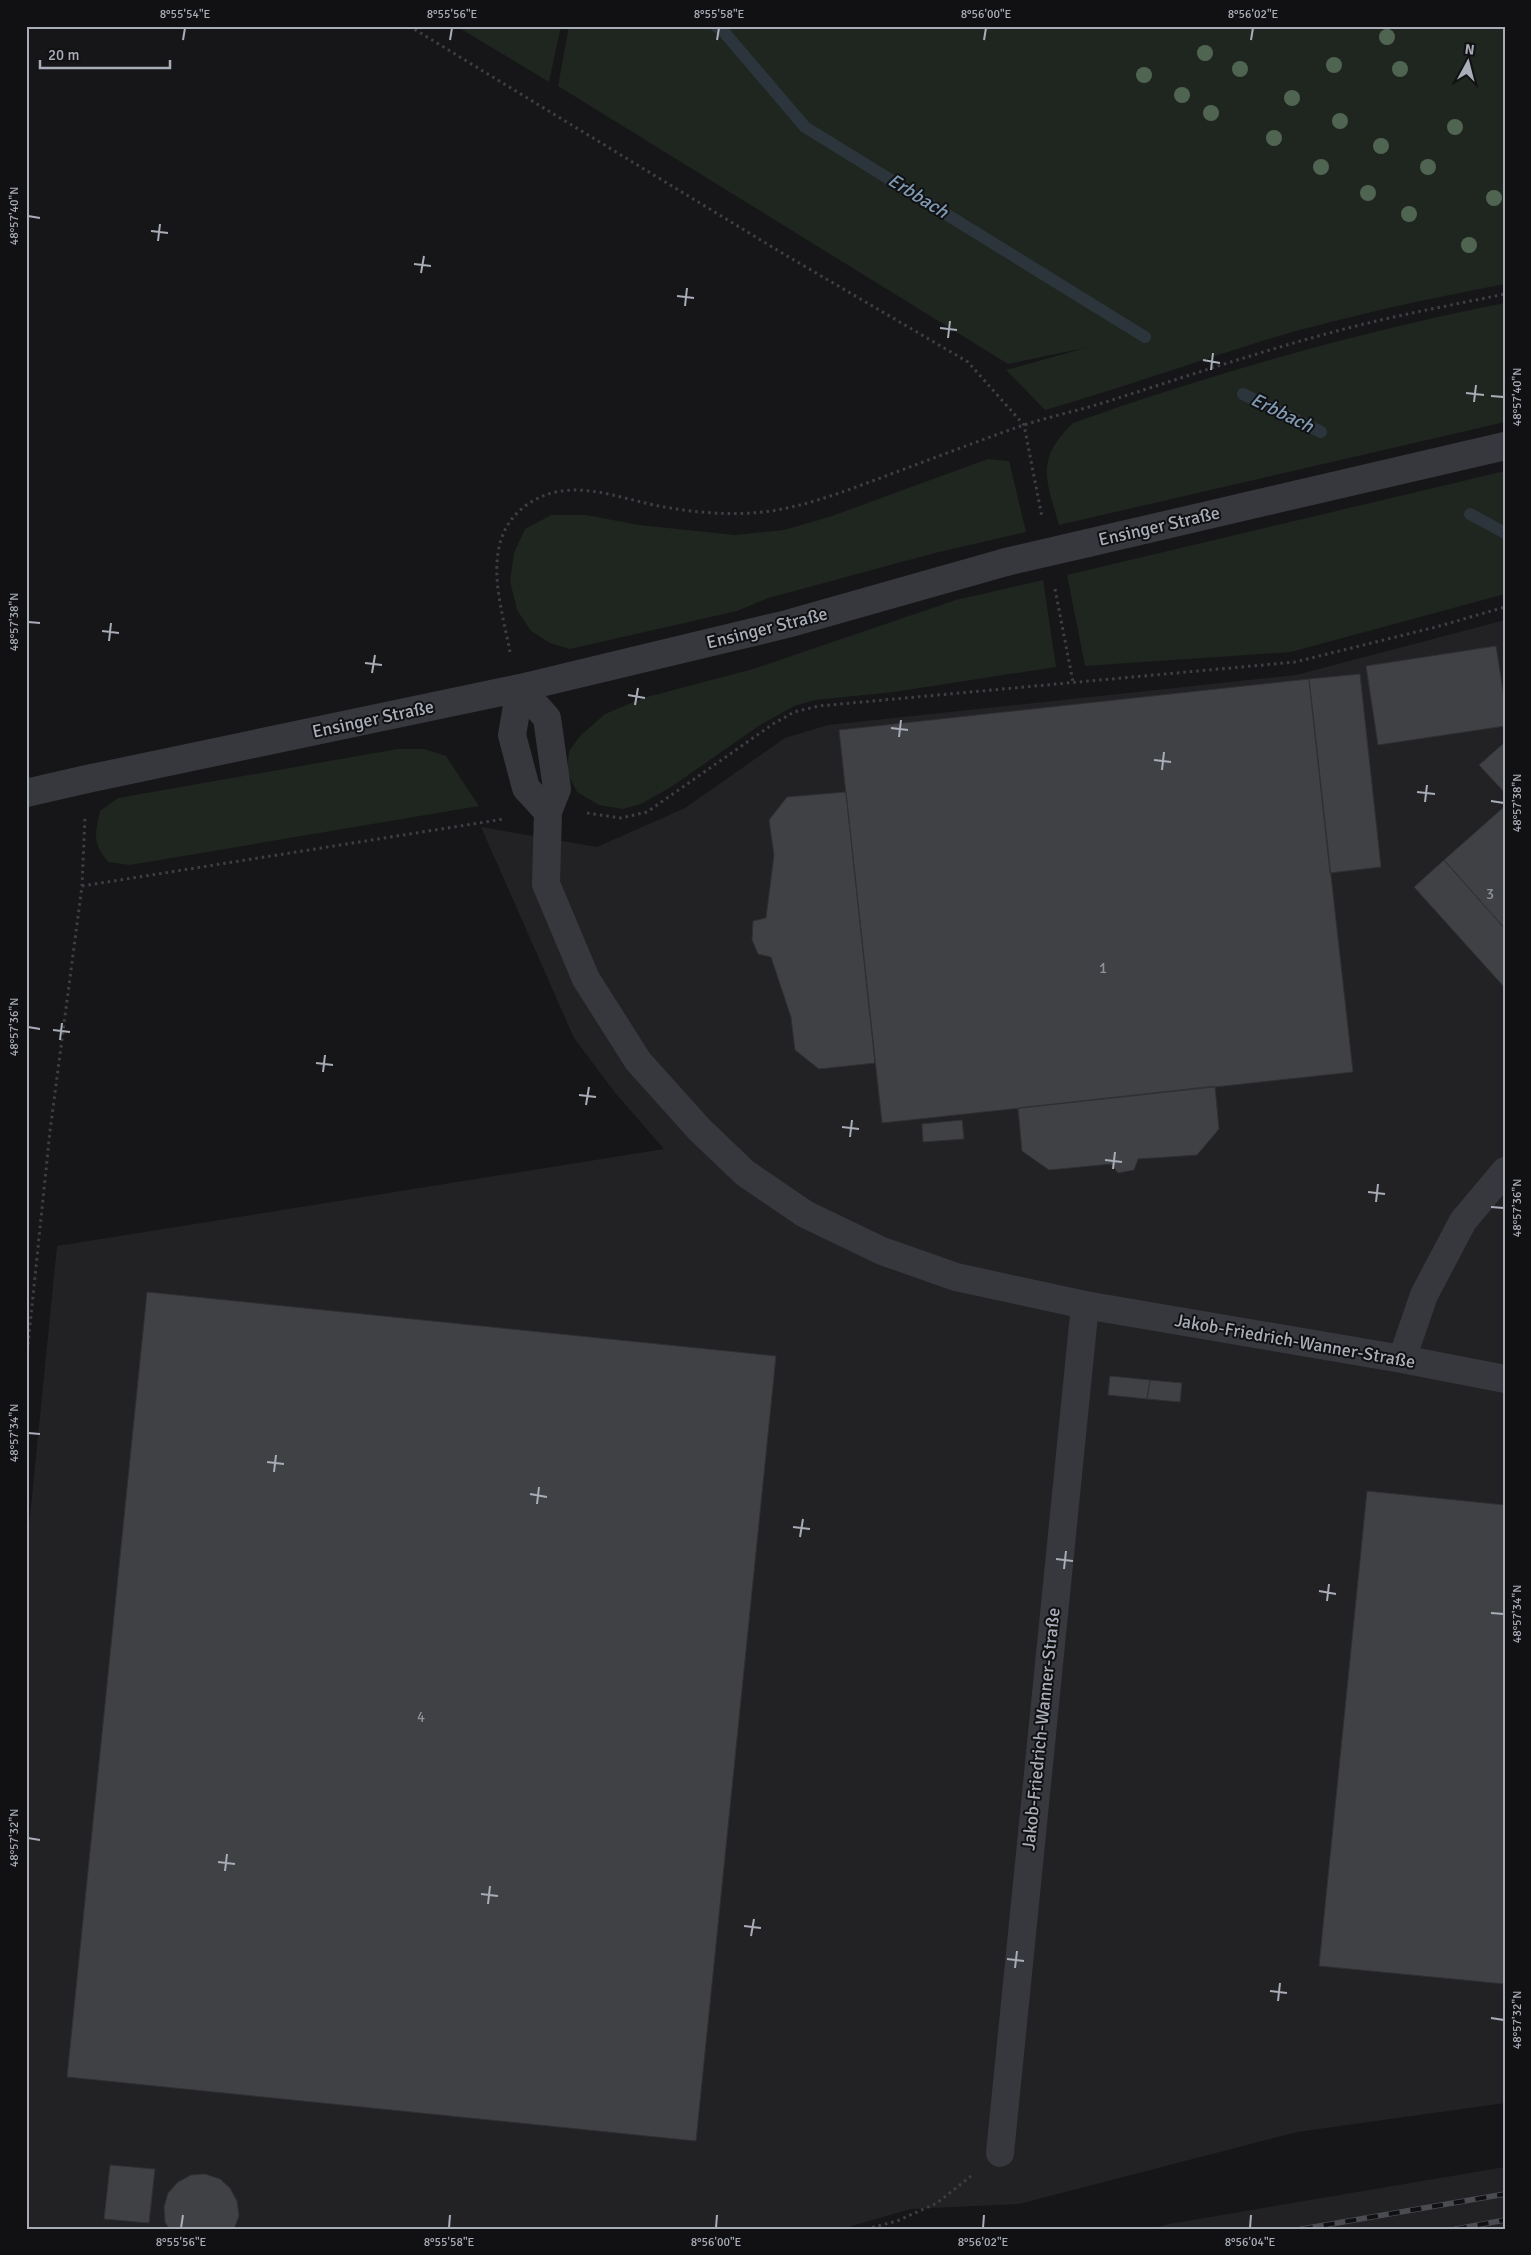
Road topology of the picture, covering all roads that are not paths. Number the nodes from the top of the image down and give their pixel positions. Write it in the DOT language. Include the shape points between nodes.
graph roads {
  1 [pos="1505,446"];
  2 [pos="520,688"];
  3 [pos="26,794"];
  4 [pos="548,812"];
  5 [pos="1505,1171"];
  6 [pos="1085,1305"];
  7 [pos="1402,1359"];
  8 [pos="1505,1379"];
  9 [pos="1000,2153"];
  1 -- 2 [label="street, Ensinger Straße, bridge" via="1006,562 787,624"];
  2 -- 3 [label="street, Ensinger Straße"];
  2 -- 4 [label="street" via="512,735 526,788"];
  2 -- 4 [label="street, Jakob-Friedrich-Wanner-Straße" via="548,718 557,788"];
  4 -- 6 [label="street, Jakob-Friedrich-Wanner-Straße" via="546,884 586,979 638,1061 699,1129 745,1173 805,1214 882,1251 956,1277"];
  5 -- 7 [label="street" via="1463,1221 1424,1295"];
  6 -- 7 [label="street, Jakob-Friedrich-Wanner-Straße"];
  6 -- 9 [label="street, Jakob-Friedrich-Wanner-Straße"];
  7 -- 8 [label="street, Jakob-Friedrich-Wanner-Straße"];
}
